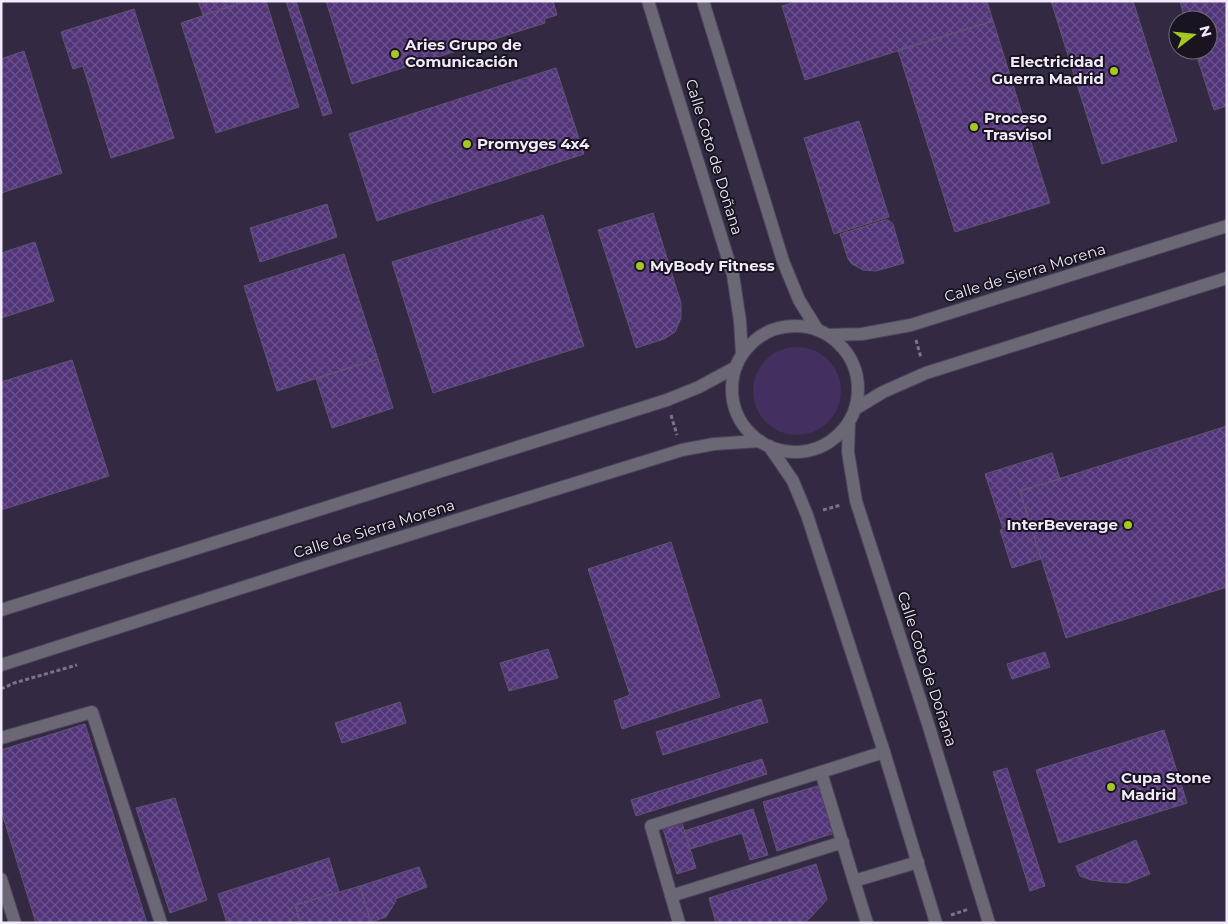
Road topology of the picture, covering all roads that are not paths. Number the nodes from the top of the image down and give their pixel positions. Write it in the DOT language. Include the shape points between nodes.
graph roads {
  1 [pos="648,1"];
  2 [pos="703,1"];
  3 [pos="1227,226"];
  4 [pos="1227,278"];
  5 [pos="817,329"];
  6 [pos="829,335"];
  7 [pos="742,355"];
  8 [pos="736,367"];
  9 [pos="855,409"];
  10 [pos="849,422"];
  11 [pos="765,444"];
  12 [pos="1,610"];
  13 [pos="1,665"];
  14 [pos="1,738"];
  15 [pos="884,752"];
  16 [pos="821,772"];
  17 [pos="843,842"];
  18 [pos="918,862"];
  19 [pos="1,879"];
  20 [pos="854,881"];
  21 [pos="672,896"];
  22 [pos="935,922"];
  23 [pos="15,923"];
  24 [pos="161,923"];
  25 [pos="680,923"];
  26 [pos="866,923"];
  27 [pos="989,923"];
  1 -- 7 [label="street, Calle Coto de Doñana" via="733,275"];
  2 -- 5 [label="street" via="783,261 799,300"];
  3 -- 6 [label="street, Calle de Sierra Morena" via="911,325 862,334"];
  4 -- 9 [label="street" via="926,373"];
  5 -- 6 [label="street"];
  5 -- 7 [label="street" via="796,325 775,328 756,339"];
  6 -- 9 [label="street" via="845,349 855,368 858,388"];
  7 -- 8 [label="street"];
  8 -- 11 [label="street" via="732,387 735,408 745,426"];
  8 -- 12 [label="street" via="667,400"];
  9 -- 10 [label="street"];
  10 -- 11 [label="street" via="834,439 814,450 791,452"];
  10 -- 27 [label="street, Calle Coto de Doñana" via="848,452 856,501 930,727"];
  11 -- 13 [label="street, Calle de Sierra Morena" via="714,444 682,450"];
  11 -- 15 [label="street" via="793,481 808,515"];
  14 -- 24 [label="street" via="92,712"];
  15 -- 16 [label="street"];
  15 -- 18 [label="street"];
  16 -- 17 [label="street"];
  16 -- 21 [label="street" via="651,826"];
  17 -- 20 [label="street"];
  17 -- 21 [label="street"];
  18 -- 20 [label="street"];
  18 -- 22 [label="street"];
  19 -- 23 [label="street"];
  20 -- 26 [label="street"];
  21 -- 25 [label="street"];
}
